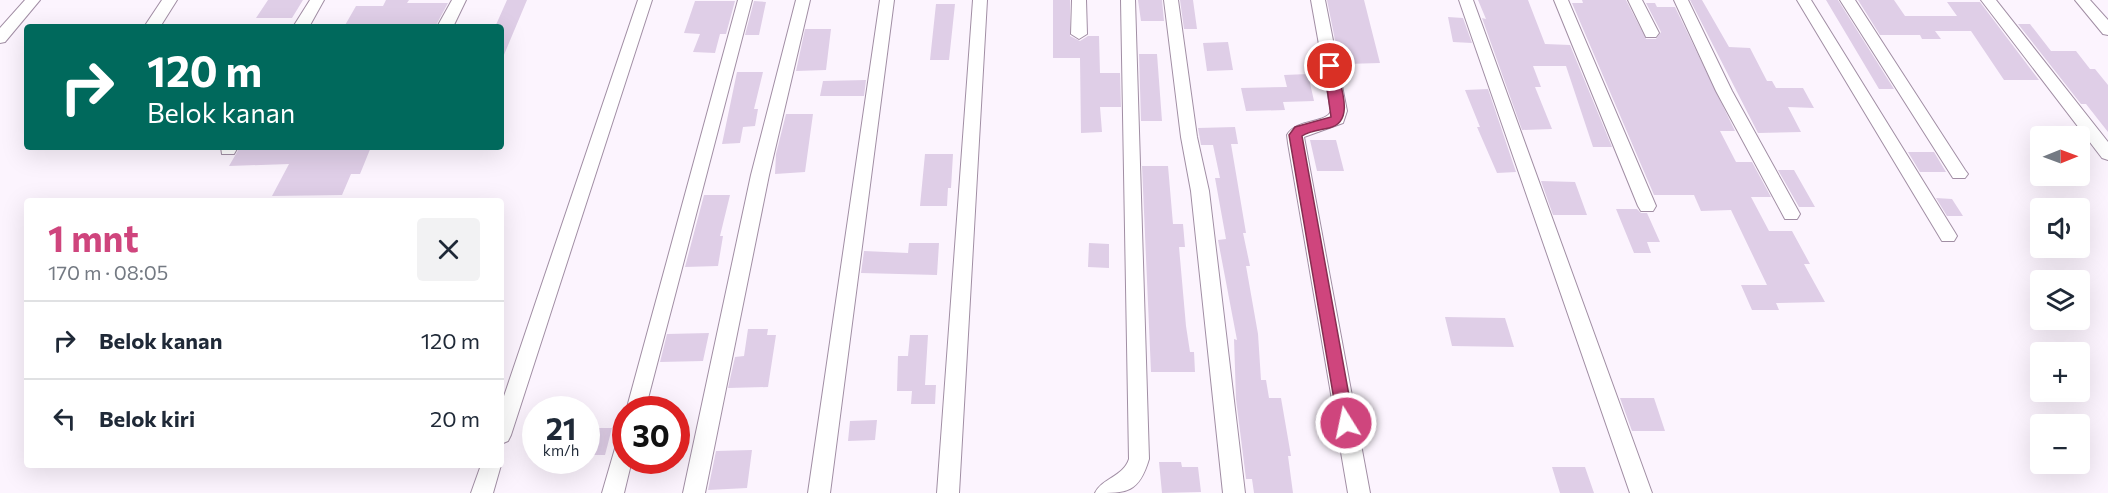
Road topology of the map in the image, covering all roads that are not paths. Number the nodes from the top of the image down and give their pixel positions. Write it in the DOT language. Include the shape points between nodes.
graph roads {
  1 [pos="33,0"];
  2 [pos="170,0"];
  3 [pos="316,0"];
  4 [pos="459,0"];
  5 [pos="645,0"];
  6 [pos="745,0"];
  7 [pos="803,0"];
  8 [pos="887,0"];
  9 [pos="980,0"];
  10 [pos="1079,0"];
  11 [pos="1128,0"];
  12 [pos="1171,0"];
  13 [pos="1318,0"];
  14 [pos="1466,0"];
  15 [pos="1561,0"];
  16 [pos="1635,0"];
  17 [pos="1680,0"];
  18 [pos="1804,0"];
  19 [pos="1847,0"];
  20 [pos="1988,0"];
  21 [pos="2082,0"];
  22 [pos="154,24"];
  23 [pos="303,24"];
  24 [pos="447,24"];
  25 [pos="2108,30"];
  26 [pos="1652,33"];
  27 [pos="1079,34"];
  28 [pos="0,38"];
  29 [pos="2108,154"];
  30 [pos="1959,174"];
  31 [pos="1647,206"];
  32 [pos="1791,214"];
  33 [pos="1948,236"];
  34 [pos="639,396"];
  35 [pos="504,426"];
  36 [pos="490,468"];
  37 [pos="618,474"];
  38 [pos="482,493"];
  39 [pos="613,493"];
  40 [pos="694,493"];
  41 [pos="819,493"];
  42 [pos="948,493"];
  43 [pos="1106,493"];
  44 [pos="1234,493"];
  45 [pos="1359,493"];
  46 [pos="1641,493"];
  1 -- 28 [label="street"];
  2 -- 22 [label="street"];
  3 -- 23 [label="street"];
  4 -- 24 [label="street"];
  5 -- 35 [label="street"];
  6 -- 34 [label="street"];
  7 -- 40 [label="street" via="760,175"];
  8 -- 41 [label="street"];
  9 -- 42 [label="street"];
  10 -- 27 [label="street"];
  11 -- 43 [label="street" via="1139,459 1129,481"];
  12 -- 44 [label="street" via="1200,191"];
  13 -- 45 [label="street" via="1339,111 1337,119 1329,124 1300,130 1295,135"];
  14 -- 46 [label="street"];
  15 -- 31 [label="street"];
  16 -- 26 [label="street"];
  17 -- 32 [label="street"];
  18 -- 33 [label="street"];
  19 -- 30 [label="street"];
  20 -- 29 [label="street"];
  21 -- 25 [label="street"];
  36 -- 38 [label="street"];
  37 -- 39 [label="street"];
}
